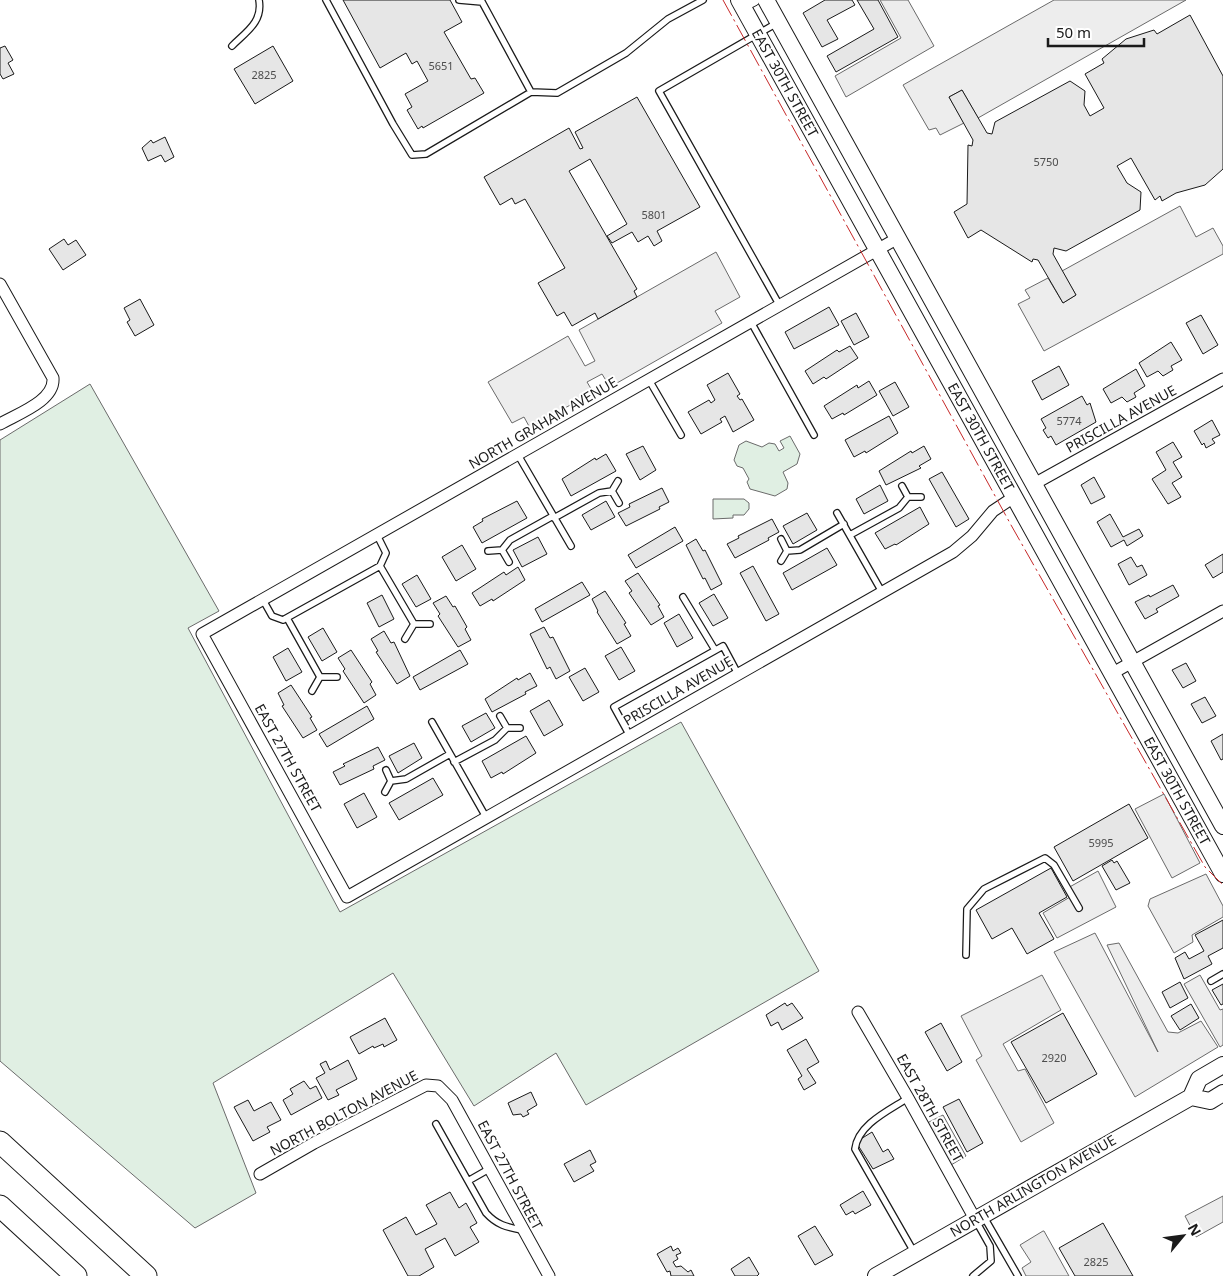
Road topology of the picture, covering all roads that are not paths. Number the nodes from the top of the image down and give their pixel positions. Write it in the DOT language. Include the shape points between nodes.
graph roads {
  1 [pos="259,0"];
  2 [pos="326,0"];
  3 [pos="459,0"];
  4 [pos="703,0"];
  5 [pos="766,0"];
  6 [pos="482,1"];
  7 [pos="745,2"];
  8 [pos="779,22"];
  9 [pos="758,34"];
  10 [pos="232,46"];
  11 [pos="532,92"];
  12 [pos="898,238"];
  13 [pos="877,250"];
  14 [pos="0,284"];
  15 [pos="780,306"];
  16 [pos="751,322"];
  17 [pos="1223,379"];
  18 [pos="649,380"];
  19 [pos="0,424"];
  20 [pos="814,434"];
  21 [pos="681,435"];
  22 [pos="518,455"];
  23 [pos="618,481"];
  24 [pos="1034,484"];
  25 [pos="902,486"];
  26 [pos="612,491"];
  27 [pos="908,497"];
  28 [pos="921,497"];
  29 [pos="1014,497"];
  30 [pos="619,503"];
  31 [pos="838,514"];
  32 [pos="554,517"];
  33 [pos="844,524"];
  34 [pos="377,535"];
  35 [pos="850,535"];
  36 [pos="781,540"];
  37 [pos="571,546"];
  38 [pos="502,550"];
  39 [pos="488,551"];
  40 [pos="788,551"];
  41 [pos="781,561"];
  42 [pos="509,562"];
  43 [pos="380,566"];
  44 [pos="882,592"];
  45 [pos="684,597"];
  46 [pos="263,600"];
  47 [pos="1223,611"];
  48 [pos="287,618"];
  49 [pos="414,624"];
  50 [pos="430,624"];
  51 [pos="202,634"];
  52 [pos="405,639"];
  53 [pos="715,650"];
  54 [pos="1132,662"];
  55 [pos="738,674"];
  56 [pos="1112,674"];
  57 [pos="320,677"];
  58 [pos="338,677"];
  59 [pos="312,691"];
  60 [pos="500,716"];
  61 [pos="432,722"];
  62 [pos="507,728"];
  63 [pos="520,728"];
  64 [pos="630,736"];
  65 [pos="450,754"];
  66 [pos="454,762"];
  67 [pos="386,770"];
  68 [pos="392,781"];
  69 [pos="386,792"];
  70 [pos="486,817"];
  71 [pos="1223,826"];
  72 [pos="1223,874"];
  73 [pos="347,897"];
  74 [pos="1079,908"];
  75 [pos="966,955"];
  76 [pos="1223,974"];
  77 [pos="1211,981"];
  78 [pos="858,1012"];
  79 [pos="1223,1065"];
  80 [pos="443,1089"];
  81 [pos="1223,1093"];
  82 [pos="1191,1097"];
  83 [pos="908,1098"];
  84 [pos="436,1124"];
  85 [pos="0,1142"];
  86 [pos="489,1169"];
  87 [pos="260,1174"];
  88 [pos="468,1181"];
  89 [pos="0,1206"];
  90 [pos="979,1217"];
  91 [pos="522,1230"];
  92 [pos="915,1254"];
  93 [pos="76,1276"];
  94 [pos="146,1276"];
  95 [pos="549,1276"];
  96 [pos="876,1276"];
  97 [pos="973,1276"];
  98 [pos="1018,1276"];
  1 -- 10 [label="lane" via="258,21"];
  2 -- 11 [label="lane" via="412,155 426,154"];
  3 -- 6 [label="lane"];
  4 -- 11 [label="lane" via="668,19 626,53 557,93"];
  5 -- 8 [label="main road, EAST 30TH STREET"];
  6 -- 11 [label="lane"];
  7 -- 9 [label="main road, EAST 30TH STREET"];
  8 -- 9 [label="lane"];
  8 -- 12 [label="main road, EAST 30TH STREET"];
  9 -- 13 [label="main road, EAST 30TH STREET"];
  9 -- 15 [label="lane" via="659,91"];
  12 -- 13 [label="street, NORTH GRAHAM AVENUE"];
  12 -- 24 [label="main road, EAST 30TH STREET"];
  13 -- 15 [label="street, NORTH GRAHAM AVENUE"];
  13 -- 29 [label="main road, EAST 30TH STREET"];
  14 -- 19 [label="street" via="53,378 53,388 43,399"];
  15 -- 16 [label="street, NORTH GRAHAM AVENUE"];
  16 -- 18 [label="street, NORTH GRAHAM AVENUE"];
  16 -- 20 [label="lane"];
  17 -- 24 [label="street, PRISCILLA AVENUE"];
  18 -- 21 [label="lane"];
  18 -- 22 [label="street, NORTH GRAHAM AVENUE"];
  22 -- 32 [label="lane"];
  22 -- 34 [label="street, NORTH GRAHAM AVENUE"];
  23 -- 26 [label="lane"];
  24 -- 54 [label="main road, EAST 30TH STREET"];
  25 -- 27 [label="lane"];
  26 -- 30 [label="lane"];
  26 -- 32 [label="lane" via="599,493"];
  27 -- 28 [label="lane"];
  27 -- 35 [label="lane" via="899,508"];
  29 -- 44 [label="street, PRISCILLA AVENUE" via="988,515 962,546"];
  29 -- 56 [label="main road, EAST 30TH STREET"];
  31 -- 33 [label="lane"];
  32 -- 37 [label="lane"];
  32 -- 38 [label="lane" via="510,540"];
  33 -- 35 [label="lane"];
  33 -- 40 [label="lane" via="800,550"];
  34 -- 43 [label="lane" via="386,553"];
  34 -- 46 [label="street, NORTH GRAHAM AVENUE"];
  35 -- 44 [label="lane"];
  36 -- 40 [label="lane"];
  38 -- 39 [label="lane"];
  38 -- 42 [label="lane"];
  40 -- 41 [label="lane"];
  43 -- 48 [label="lane"];
  43 -- 49 [label="lane"];
  44 -- 55 [label="street, PRISCILLA AVENUE"];
  45 -- 53 [label="lane"];
  46 -- 48 [label="lane" via="274,618"];
  46 -- 51 [label="street, NORTH GRAHAM AVENUE"];
  47 -- 54 [label="street"];
  48 -- 57 [label="lane"];
  49 -- 50 [label="lane"];
  49 -- 52 [label="lane"];
  51 -- 73 [label="street, EAST 27TH STREET"];
  53 -- 55 [label="lane" via="723,646"];
  53 -- 64 [label="lane" via="614,707"];
  54 -- 56 [label="street"];
  54 -- 71 [label="main road, EAST 30TH STREET"];
  55 -- 64 [label="street, PRISCILLA AVENUE"];
  56 -- 72 [label="main road, EAST 30TH STREET"];
  57 -- 58 [label="lane"];
  57 -- 59 [label="lane"];
  60 -- 62 [label="lane"];
  61 -- 65 [label="lane"];
  62 -- 63 [label="lane"];
  62 -- 66 [label="lane" via="495,740"];
  64 -- 70 [label="street, PRISCILLA AVENUE"];
  65 -- 66 [label="lane"];
  65 -- 68 [label="lane" via="406,779"];
  66 -- 70 [label="lane"];
  67 -- 68 [label="lane"];
  68 -- 69 [label="lane"];
  70 -- 73 [label="street, PRISCILLA AVENUE"];
  74 -- 75 [label="lane" via="1054,864 1045,858 984,889 967,909"];
  76 -- 77 [label="lane"];
  78 -- 83 [label="street, EAST 28TH STREET"];
  79 -- 82 [label="main road" via="1199,1078"];
  80 -- 86 [label="street, EAST 27TH STREET"];
  80 -- 87 [label="street, NORTH BOLTON AVENUE" via="426,1085"];
  81 -- 82 [label="main road" via="1210,1101"];
  82 -- 90 [label="main road, NORTH ARLINGTON AVENUE"];
  83 -- 90 [label="street, EAST 28TH STREET"];
  83 -- 92 [label="lane" via="862,1131 855,1149"];
  84 -- 88 [label="lane"];
  85 -- 94 [label="highway"];
  86 -- 88 [label="lane"];
  86 -- 91 [label="street, EAST 27TH STREET"];
  88 -- 91 [label="lane" via="493,1221"];
  89 -- 93 [label="highway"];
  90 -- 92 [label="main road, NORTH ARLINGTON AVENUE"];
  90 -- 97 [label="lane" via="990,1246 991,1261"];
  90 -- 98 [label="lane"];
  91 -- 95 [label="street, EAST 27TH STREET"];
  92 -- 96 [label="main road, NORTH ARLINGTON AVENUE"];
}
